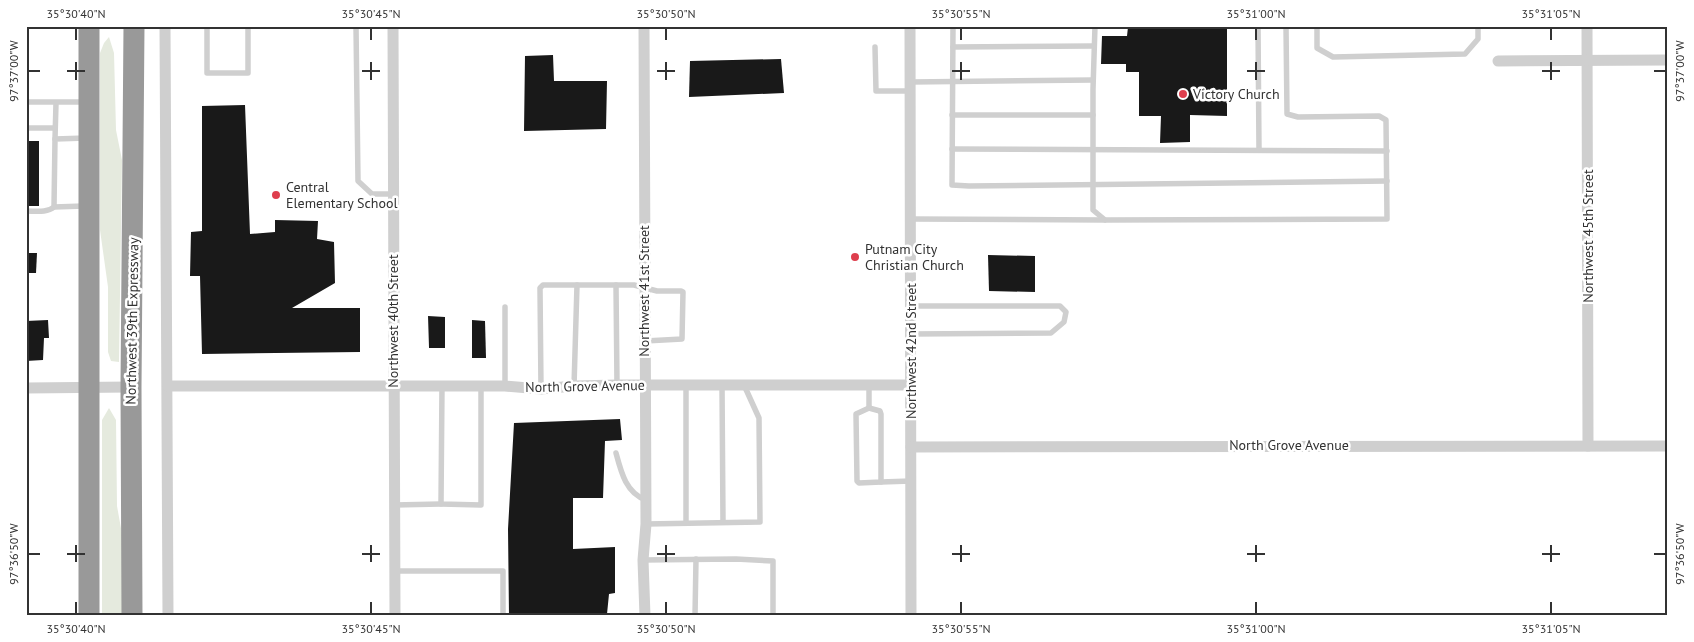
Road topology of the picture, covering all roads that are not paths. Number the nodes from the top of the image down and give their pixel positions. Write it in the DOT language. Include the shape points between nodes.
graph roads {
  1 [pos="89,26"];
  2 [pos="134,26"];
  3 [pos="165,26"];
  4 [pos="208,26"];
  5 [pos="248,26"];
  6 [pos="356,26"];
  7 [pos="393,26"];
  8 [pos="644,26"];
  9 [pos="910,26"];
  10 [pos="953,26"];
  11 [pos="1095,26"];
  12 [pos="1258,26"];
  13 [pos="1286,26"];
  14 [pos="1317,26"];
  15 [pos="1478,26"];
  16 [pos="1588,26"];
  17 [pos="1094,46"];
  18 [pos="875,47"];
  19 [pos="953,47"];
  20 [pos="1588,60"];
  21 [pos="1668,60"];
  22 [pos="1498,61"];
  23 [pos="1093,80"];
  24 [pos="952,82"];
  25 [pos="911,87"];
  26 [pos="26,102"];
  27 [pos="88,102"];
  28 [pos="56,103"];
  29 [pos="952,115"];
  30 [pos="1093,115"];
  31 [pos="26,128"];
  32 [pos="55,128"];
  33 [pos="88,138"];
  34 [pos="55,139"];
  35 [pos="952,149"];
  36 [pos="1093,149"];
  37 [pos="1259,150"];
  38 [pos="1387,151"];
  39 [pos="1387,180"];
  40 [pos="1093,184"];
  41 [pos="393,194"];
  42 [pos="88,206"];
  43 [pos="54,207"];
  44 [pos="26,211"];
  45 [pos="911,219"];
  46 [pos="1105,220"];
  47 [pos="577,285"];
  48 [pos="616,285"];
  49 [pos="644,288"];
  50 [pos="911,306"];
  51 [pos="505,307"];
  52 [pos="911,334"];
  53 [pos="645,341"];
  54 [pos="617,385"];
  55 [pos="645,385"];
  56 [pos="686,385"];
  57 [pos="722,385"];
  58 [pos="744,385"];
  59 [pos="869,385"];
  60 [pos="912,385"];
  61 [pos="88,386"];
  62 [pos="168,386"];
  63 [pos="393,386"];
  64 [pos="442,386"];
  65 [pos="481,386"];
  66 [pos="505,386"];
  67 [pos="574,386"];
  68 [pos="131,387"];
  69 [pos="26,388"];
  70 [pos="540,389"];
  71 [pos="869,408"];
  72 [pos="1588,446"];
  73 [pos="1668,446"];
  74 [pos="911,447"];
  75 [pos="616,453"];
  76 [pos="911,481"];
  77 [pos="881,482"];
  78 [pos="646,500"];
  79 [pos="441,504"];
  80 [pos="394,505"];
  81 [pos="723,522"];
  82 [pos="686,523"];
  83 [pos="646,524"];
  84 [pos="696,559"];
  85 [pos="643,560"];
  86 [pos="394,571"];
  87 [pos="89,616"];
  88 [pos="132,616"];
  89 [pos="168,616"];
  90 [pos="395,616"];
  91 [pos="503,616"];
  92 [pos="645,616"];
  93 [pos="695,616"];
  94 [pos="773,616"];
  95 [pos="911,616"];
  1 -- 27 [label="highway"];
  2 -- 68 [label="highway, Northwest 39th Expressway"];
  3 -- 62 [label="street"];
  4 -- 5 [label="lane" via="208,73 248,73"];
  6 -- 41 [label="lane" via="358,180 372,194"];
  7 -- 41 [label="street, Northwest 40th Street"];
  8 -- 49 [label="street, Northwest 41st Street"];
  9 -- 25 [label="street, Northwest 42nd Street"];
  10 -- 19 [label="lane"];
  11 -- 17 [label="lane"];
  12 -- 37 [label="lane"];
  13 -- 38 [label="lane" via="1287,114 1298,117 1380,116 1386,120"];
  14 -- 15 [label="lane" via="1317,48 1332,57 1465,54 1478,39"];
  16 -- 20 [label="street, Northwest 45th Street"];
  17 -- 19 [label="lane"];
  17 -- 23 [label="lane"];
  18 -- 25 [label="lane" via="876,91"];
  19 -- 24 [label="lane"];
  20 -- 21 [label="street"];
  20 -- 22 [label="street"];
  20 -- 72 [label="street, Northwest 45th Street"];
  23 -- 24 [label="lane"];
  23 -- 30 [label="lane"];
  24 -- 25 [label="lane"];
  24 -- 29 [label="lane"];
  25 -- 45 [label="street, Northwest 42nd Street"];
  26 -- 28 [label="lane"];
  27 -- 28 [label="lane"];
  27 -- 33 [label="highway"];
  28 -- 32 [label="lane"];
  29 -- 30 [label="lane"];
  29 -- 35 [label="lane"];
  30 -- 36 [label="lane"];
  31 -- 32 [label="lane"];
  32 -- 34 [label="lane"];
  33 -- 34 [label="lane"];
  33 -- 42 [label="highway"];
  34 -- 43 [label="lane"];
  35 -- 36 [label="lane"];
  35 -- 40 [label="lane" via="952,185"];
  36 -- 37 [label="lane"];
  36 -- 40 [label="lane"];
  37 -- 38 [label="lane"];
  38 -- 39 [label="lane"];
  39 -- 40 [label="lane"];
  39 -- 46 [label="lane" via="1387,219"];
  40 -- 46 [label="lane" via="1093,210"];
  41 -- 63 [label="street, Northwest 40th Street"];
  42 -- 43 [label="lane"];
  42 -- 61 [label="highway"];
  43 -- 44 [label="lane"];
  45 -- 46 [label="lane"];
  45 -- 50 [label="street, Northwest 42nd Street"];
  47 -- 48 [label="lane"];
  47 -- 67 [label="lane"];
  47 -- 70 [label="lane" via="543,285 540,288"];
  48 -- 49 [label="lane"];
  48 -- 54 [label="lane"];
  49 -- 53 [label="street, Northwest 41st Street"];
  49 -- 53 [label="lane" via="683,292 682,340"];
  50 -- 52 [label="street, Northwest 42nd Street"];
  50 -- 52 [label="lane" via="1060,306 1066,312 1064,322 1051,333"];
  51 -- 66 [label="lane"];
  52 -- 60 [label="street, Northwest 42nd Street"];
  53 -- 55 [label="street, Northwest 41st Street"];
  54 -- 55 [label="street, North Grove Avenue"];
  54 -- 67 [label="street, North Grove Avenue"];
  55 -- 56 [label="street, North Grove Avenue"];
  55 -- 78 [label="street, Northwest 41st Street"];
  56 -- 57 [label="street, North Grove Avenue"];
  56 -- 82 [label="lane"];
  57 -- 58 [label="street, North Grove Avenue"];
  57 -- 81 [label="lane"];
  58 -- 59 [label="street, North Grove Avenue"];
  58 -- 81 [label="lane" via="758,418 760,522"];
  59 -- 60 [label="street, North Grove Avenue"];
  59 -- 71 [label="lane"];
  60 -- 74 [label="street, Northwest 42nd Street"];
  61 -- 68 [label="street"];
  61 -- 69 [label="street"];
  61 -- 87 [label="highway"];
  62 -- 63 [label="street, North Grove Avenue"];
  62 -- 89 [label="street"];
  63 -- 64 [label="street, North Grove Avenue"];
  63 -- 80 [label="street, Northwest 40th Street"];
  64 -- 65 [label="street, North Grove Avenue"];
  64 -- 79 [label="lane"];
  65 -- 66 [label="street, North Grove Avenue"];
  65 -- 79 [label="lane" via="482,505"];
  66 -- 70 [label="street, North Grove Avenue"];
  67 -- 70 [label="street, North Grove Avenue"];
  68 -- 88 [label="highway, Northwest 39th Expressway"];
  71 -- 77 [label="lane" via="881,414"];
  71 -- 77 [label="lane" via="856,414 857,481"];
  72 -- 73 [label="street, North Grove Avenue"];
  72 -- 74 [label="street, North Grove Avenue"];
  74 -- 76 [label="street, Northwest 42nd Street"];
  75 -- 78 [label="lane" via="628,487 636,497"];
  76 -- 77 [label="lane"];
  76 -- 95 [label="street, Northwest 42nd Street"];
  78 -- 83 [label="street, Northwest 41st Street"];
  79 -- 80 [label="lane"];
  80 -- 86 [label="street, Northwest 40th Street"];
  81 -- 82 [label="lane"];
  82 -- 83 [label="lane"];
  83 -- 85 [label="street, Northwest 41st Street"];
  84 -- 85 [label="lane"];
  84 -- 93 [label="lane"];
  84 -- 94 [label="lane" via="773,561"];
  85 -- 92 [label="street, Northwest 41st Street"];
  86 -- 90 [label="street, Northwest 40th Street"];
  86 -- 91 [label="lane" via="503,571"];
}
